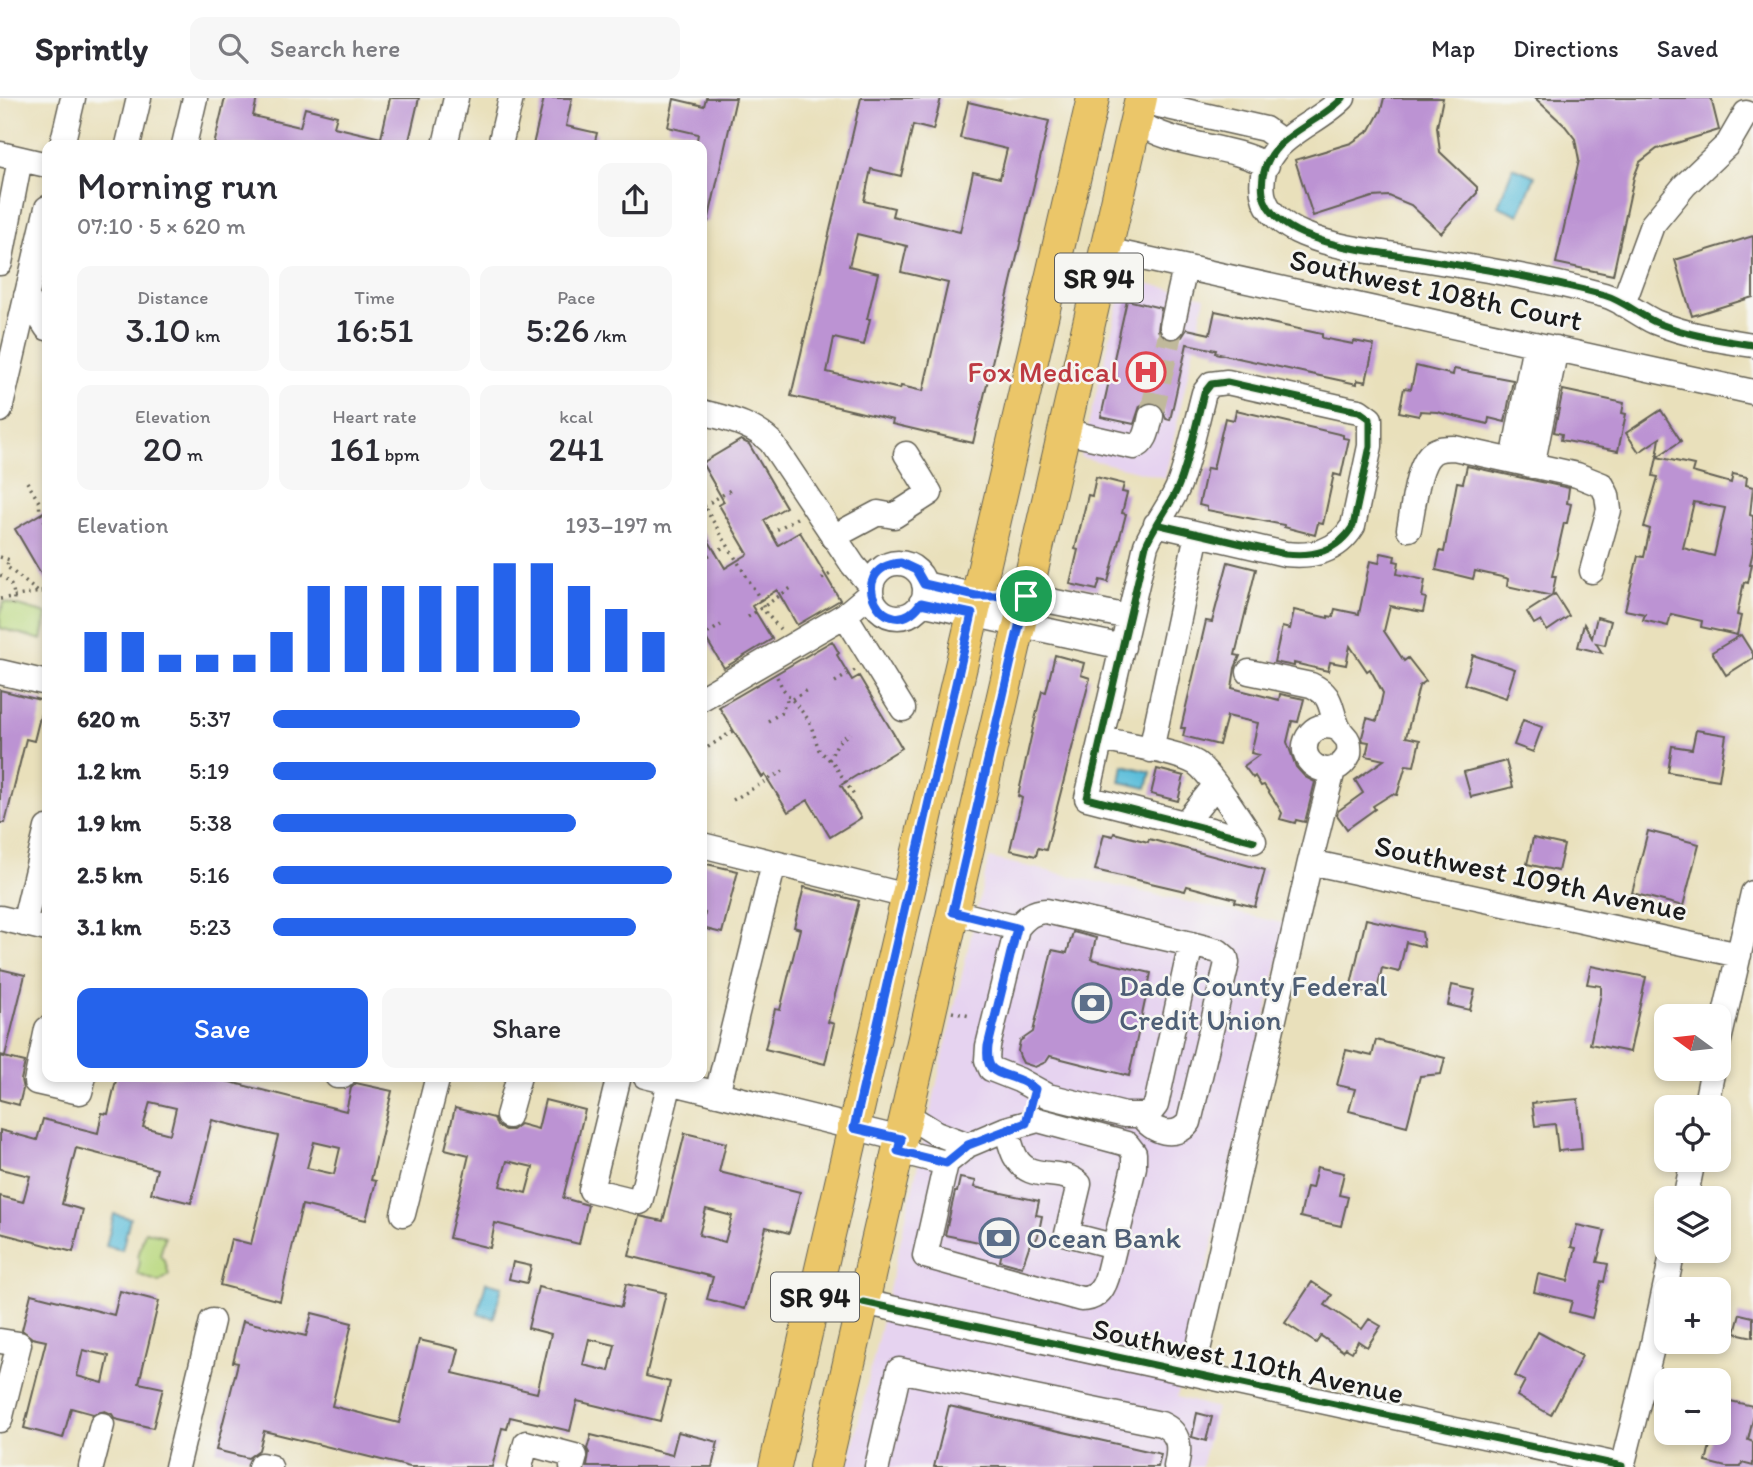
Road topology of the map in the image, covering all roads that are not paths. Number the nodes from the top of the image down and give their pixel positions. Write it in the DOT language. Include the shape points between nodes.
graph roads {
  1 [pos="73,98"];
  2 [pos="139,98"];
  3 [pos="195,98"];
  4 [pos="456,98"];
  5 [pos="511,98"];
  6 [pos="1093,98"];
  7 [pos="1103,98"];
  8 [pos="1343,98"];
  9 [pos="1138,104"];
  10 [pos="1745,109"];
  11 [pos="1224,120"];
  12 [pos="63,140"];
  13 [pos="129,140"];
  14 [pos="185,140"];
  15 [pos="446,140"];
  16 [pos="501,140"];
  17 [pos="1283,142"];
  18 [pos="1216,148"];
  19 [pos="10,156"];
  20 [pos="42,164"];
  21 [pos="1267,164"];
  22 [pos="1125,168"];
  23 [pos="42,229"];
  24 [pos="1106,250"];
  25 [pos="0,263"];
  26 [pos="1185,268"];
  27 [pos="26,296"];
  28 [pos="1623,304"];
  29 [pos="42,320"];
  30 [pos="1172,326"];
  31 [pos="1753,345"];
  32 [pos="1546,346"];
  33 [pos="1753,392"];
  34 [pos="0,410"];
  35 [pos="707,413"];
  36 [pos="1151,416"];
  37 [pos="1063,431"];
  38 [pos="906,454"];
  39 [pos="1522,463"];
  40 [pos="1156,524"];
  41 [pos="1409,529"];
  42 [pos="1197,534"];
  43 [pos="833,537"];
  44 [pos="1592,571"];
  45 [pos="872,590"];
  46 [pos="923,594"];
  47 [pos="974,605"];
  48 [pos="1090,609"];
  49 [pos="1023,610"];
  50 [pos="845,615"];
  51 [pos="1129,617"];
  52 [pos="1081,638"];
  53 [pos="1123,647"];
  54 [pos="0,672"];
  55 [pos="1249,672"];
  56 [pos="42,681"];
  57 [pos="707,695"];
  58 [pos="902,709"];
  59 [pos="1337,728"];
  60 [pos="1102,739"];
  61 [pos="1150,750"];
  62 [pos="1333,770"];
  63 [pos="1215,786"];
  64 [pos="1185,822"];
  65 [pos="707,846"];
  66 [pos="1310,862"];
  67 [pos="774,863"];
  68 [pos="42,873"];
  69 [pos="1753,893"];
  70 [pos="907,896"];
  71 [pos="953,912"];
  72 [pos="0,918"];
  73 [pos="36,927"];
  74 [pos="1017,928"];
  75 [pos="1191,944"];
  76 [pos="1739,955"];
  77 [pos="1728,1004"];
  78 [pos="42,1053"];
  79 [pos="82,1082"];
  80 [pos="436,1082"];
  81 [pos="517,1082"];
  82 [pos="618,1082"];
  83 [pos="670,1082"];
  84 [pos="1035,1089"];
  85 [pos="718,1094"];
  86 [pos="508,1116"];
  87 [pos="1142,1116"];
  88 [pos="1016,1126"];
  89 [pos="854,1128"];
  90 [pos="902,1135"];
  91 [pos="968,1145"];
  92 [pos="946,1163"];
  93 [pos="403,1214"];
  94 [pos="1114,1245"];
  95 [pos="1670,1263"];
  96 [pos="863,1302"];
  97 [pos="212,1321"];
  98 [pos="0,1341"];
  99 [pos="1193,1372"];
  100 [pos="0,1420"];
  101 [pos="102,1425"];
  102 [pos="1622,1466"];
  103 [pos="91,1467"];
  104 [pos="177,1467"];
  105 [pos="260,1467"];
  106 [pos="270,1467"];
  107 [pos="520,1467"];
  108 [pos="572,1467"];
  109 [pos="775,1467"];
  110 [pos="825,1467"];
  111 [pos="877,1467"];
  112 [pos="1176,1467"];
  1 -- 12 [label="street"];
  2 -- 13 [label="street"];
  3 -- 14 [label="street"];
  4 -- 15 [label="street"];
  5 -- 16 [label="street"];
  6 -- 47 [label="main road, SR 94"];
  7 -- 22 [label="main road" via="1120,134"];
  8 -- 17 [label="street"];
  9 -- 11 [label="street"];
  9 -- 18 [label="street" via="1153,133"];
  9 -- 22 [label="main road, SR 94"];
  10 -- 28 [label="street" via="1728,144 1652,225"];
  11 -- 17 [label="street" via="1265,129"];
  11 -- 18 [label="street"];
  17 -- 21 [label="street"];
  18 -- 21 [label="street"];
  19 -- 20 [label="street"];
  19 -- 25 [label="street"];
  21 -- 28 [label="street" via="1264,197 1272,212 1300,233 1357,250 1511,274 1607,296"];
  22 -- 24 [label="main road, SR 94"];
  23 -- 27 [label="street"];
  24 -- 26 [label="street, Southwest 108th Court"];
  24 -- 37 [label="main road, SR 94"];
  26 -- 30 [label="street"];
  26 -- 32 [label="street, Southwest 108th Court"];
  27 -- 29 [label="street"];
  27 -- 34 [label="street"];
  28 -- 31 [label="street" via="1686,333"];
  32 -- 33 [label="street, Southwest 108th Court"];
  32 -- 39 [label="street"];
  35 -- 43 [label="street" via="738,421 762,434"];
  36 -- 37 [label="street" via="1147,435 1134,447"];
  37 -- 49 [label="main road, SR 94"];
  38 -- 43 [label="street" via="930,494 894,516 878,513"];
  39 -- 41 [label="street" via="1454,448 1429,455 1421,470"];
  39 -- 44 [label="street" via="1597,482 1605,489 1609,510"];
  40 -- 42 [label="street"];
  40 -- 42 [label="street" via="1179,485 1203,393 1211,384 1227,382 1359,411 1370,419 1370,446 1353,526 1326,552 1302,556"];
  40 -- 51 [label="street" via="1146,545"];
  42 -- 61 [label="street"];
  43 -- 45 [label="street"];
  45 -- 46 [label="street" via="878,608 893,617 909,615"];
  45 -- 46 [label="street" via="879,571 901,563 916,570"];
  45 -- 50 [label="street"];
  46 -- 47 [label="street"];
  47 -- 49 [label="street"];
  47 -- 70 [label="main road, SR 94"];
  48 -- 49 [label="street"];
  48 -- 51 [label="street"];
  48 -- 52 [label="street" via="1093,629"];
  49 -- 52 [label="street"];
  49 -- 71 [label="main road, SR 94"];
  50 -- 57 [label="street"];
  50 -- 58 [label="street"];
  51 -- 53 [label="street"];
  52 -- 53 [label="street"];
  53 -- 60 [label="street"];
  54 -- 56 [label="street"];
  55 -- 59 [label="street" via="1319,688 1329,700"];
  59 -- 62 [label="street" via="1350,747 1345,761"];
  59 -- 62 [label="street" via="1315,729 1305,748 1314,766"];
  60 -- 61 [label="street"];
  60 -- 64 [label="street" via="1087,798"];
  61 -- 63 [label="street" via="1195,762"];
  62 -- 66 [label="street"];
  63 -- 64 [label="street"];
  63 -- 64 [label="street" via="1254,841"];
  65 -- 67 [label="street"];
  66 -- 76 [label="street, Southwest 109th Avenue"];
  66 -- 99 [label="street"];
  67 -- 70 [label="street"];
  67 -- 85 [label="street"];
  68 -- 73 [label="street"];
  69 -- 76 [label="street"];
  70 -- 89 [label="main road, SR 94"];
  71 -- 74 [label="street"];
  71 -- 90 [label="main road, SR 94"];
  72 -- 73 [label="street"];
  74 -- 75 [label="street" via="1028,917 1046,911"];
  74 -- 84 [label="street" via="987,1060 995,1072"];
  75 -- 87 [label="street" via="1156,1105"];
  75 -- 87 [label="street" via="1220,952 1227,963 1191,1116 1181,1130 1167,1132 1151,1127"];
  76 -- 77 [label="street"];
  78 -- 79 [label="street" via="36,1082 80,1092"];
  80 -- 93 [label="street"];
  81 -- 86 [label="street"];
  82 -- 83 [label="street" via="592,1190 640,1202"];
  83 -- 85 [label="street"];
  84 -- 87 [label="street" via="1048,1096"];
  84 -- 88 [label="street"];
  85 -- 89 [label="street"];
  88 -- 91 [label="street"];
  88 -- 94 [label="street" via="1016,1157 1023,1167 1037,1174 1066,1176 1079,1184 1068,1234"];
  88 -- 94 [label="street" via="1038,1120 1131,1146 1133,1167"];
  89 -- 90 [label="street"];
  89 -- 109 [label="main road, SR 94"];
  90 -- 91 [label="street" via="936,1133"];
  90 -- 92 [label="street"];
  90 -- 96 [label="main road, SR 94"];
  91 -- 92 [label="street"];
  92 -- 94 [label="street" via="925,1256 1088,1299 1105,1284"];
  95 -- 102 [label="street"];
  96 -- 99 [label="street, Southwest 110th Avenue"];
  96 -- 110 [label="main road, SR 94"];
  97 -- 104 [label="street"];
  98 -- 100 [label="street" via="19,1344"];
  99 -- 102 [label="street, Southwest 110th Avenue"];
  101 -- 103 [label="street"];
  105 -- 106 [label="street"];
  107 -- 108 [label="street" via="526,1443 575,1456"];
  111 -- 112 [label="street" via="899,1370 1164,1425 1178,1441"];
}
